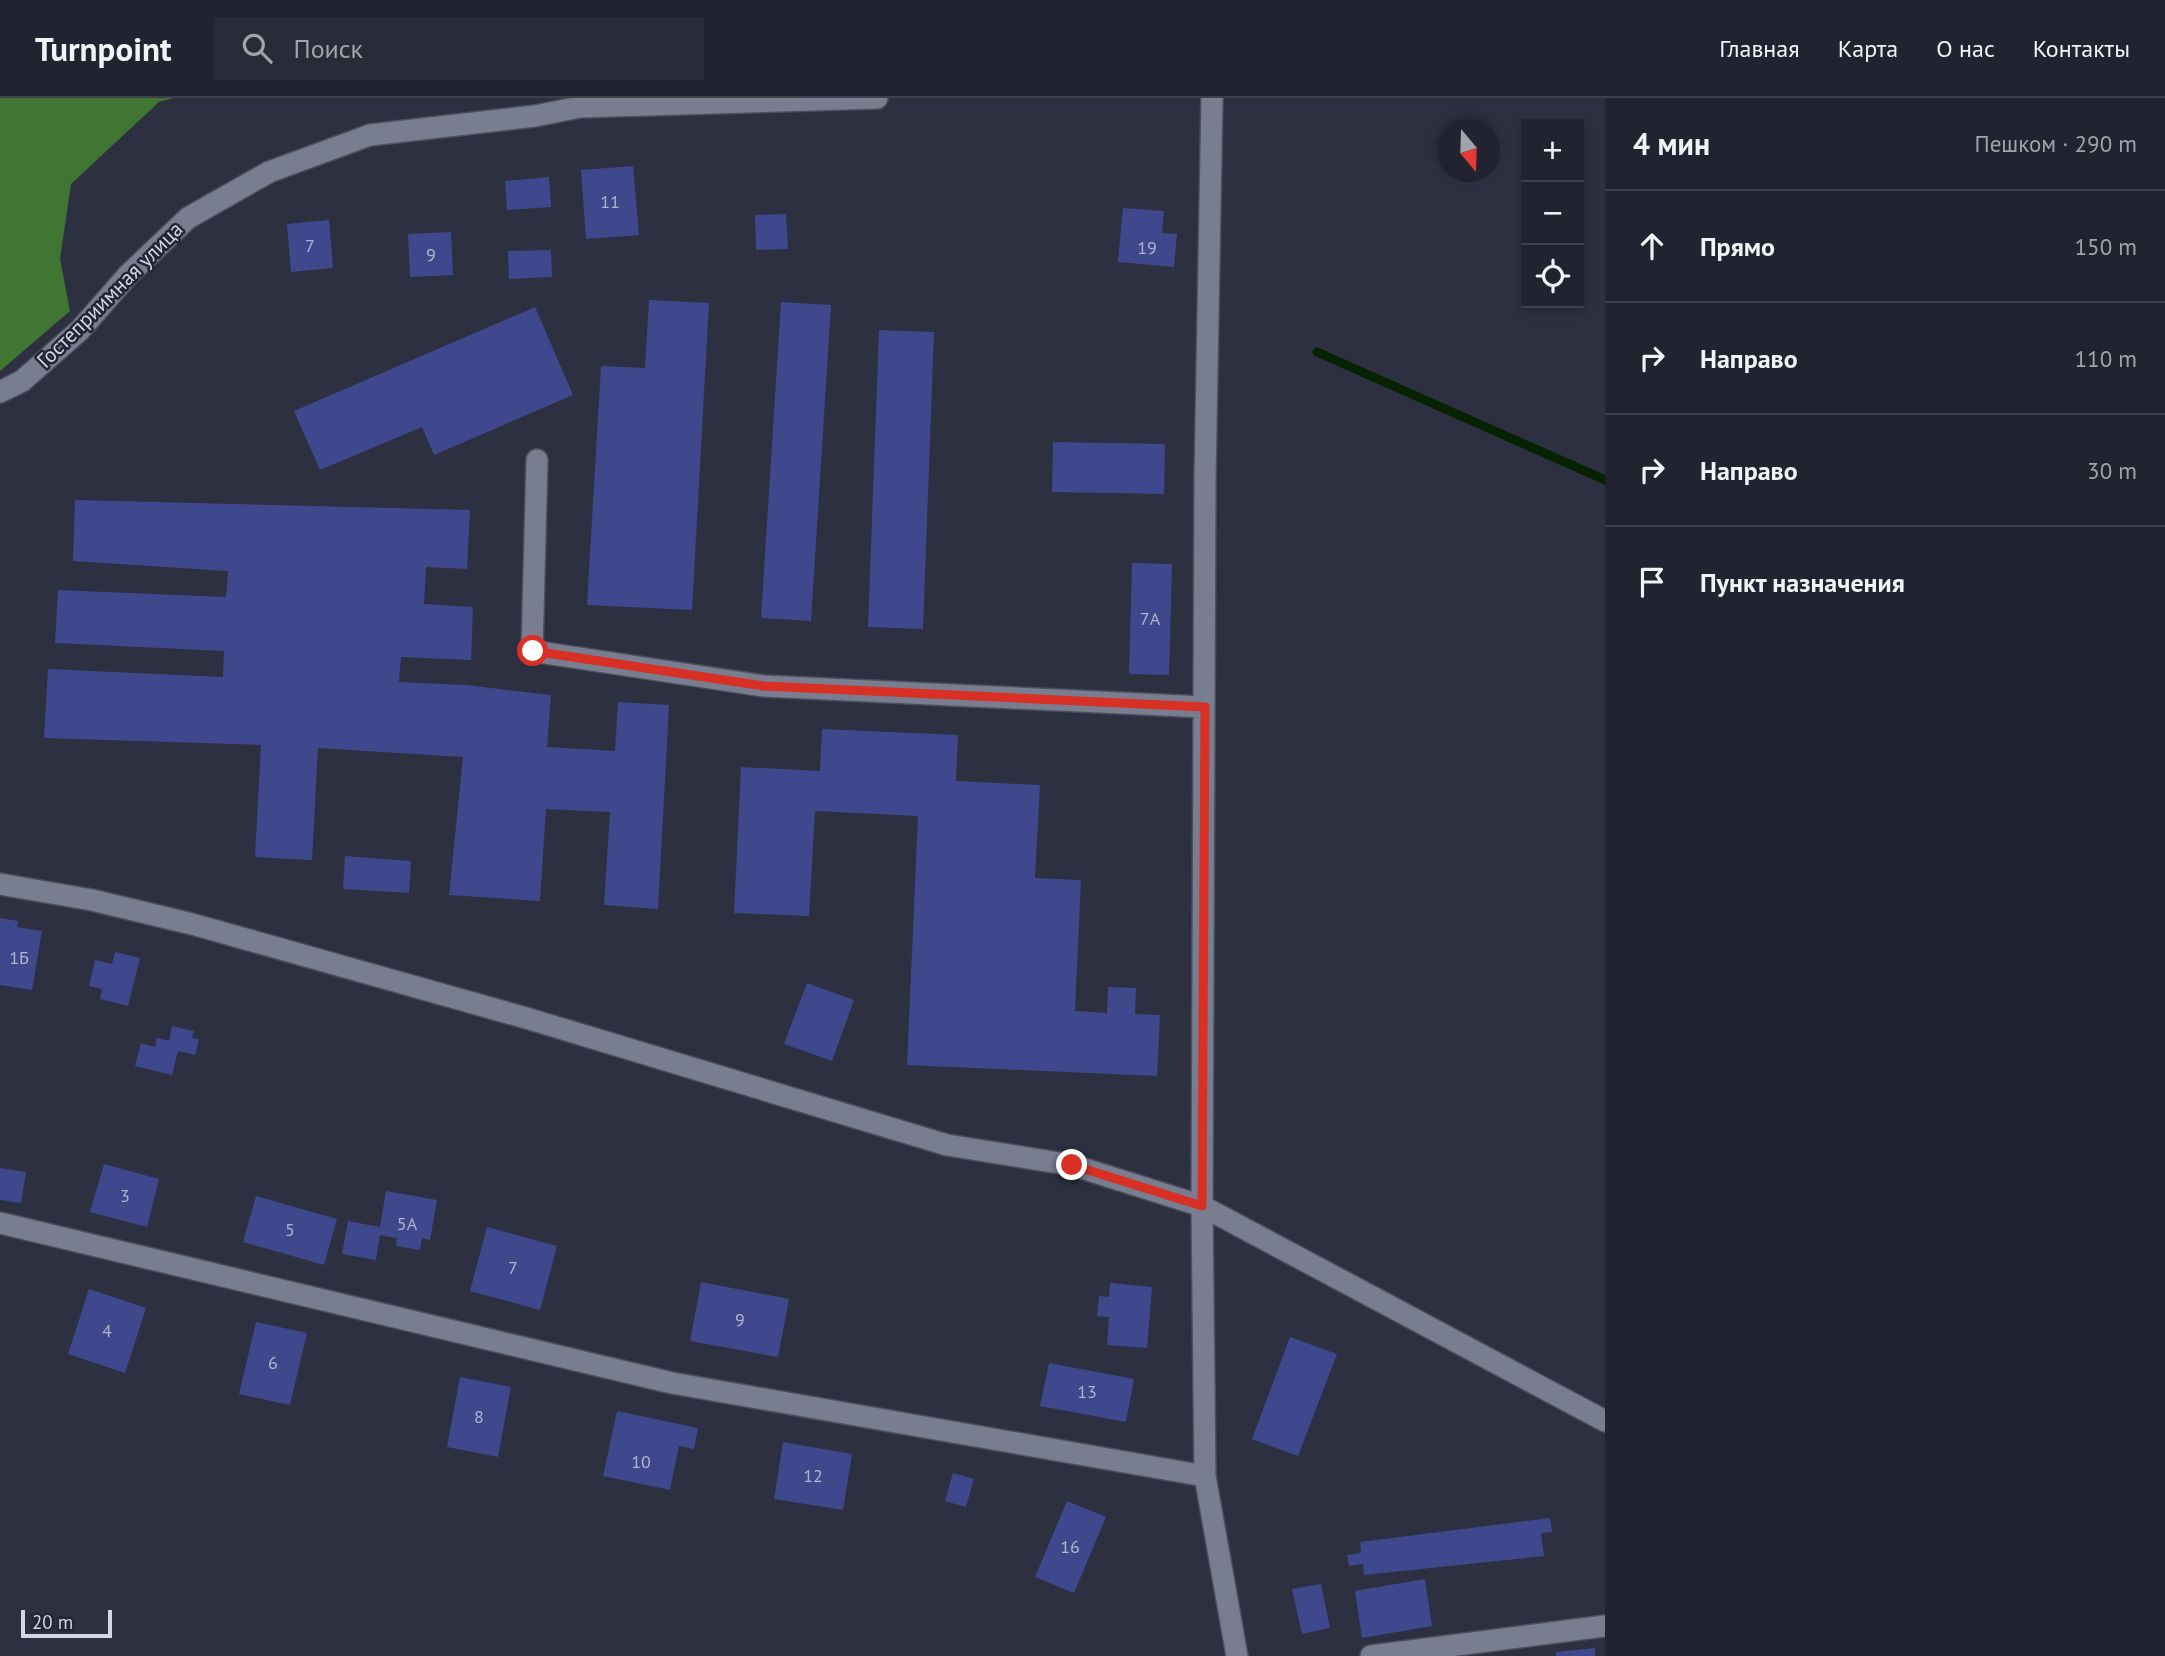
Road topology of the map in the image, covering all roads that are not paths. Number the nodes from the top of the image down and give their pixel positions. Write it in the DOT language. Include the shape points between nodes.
graph roads {
  1 [pos="877,98"];
  2 [pos="1212,98"];
  3 [pos="579,103"];
  4 [pos="0,392"];
  5 [pos="537,460"];
  6 [pos="1205,707"];
  7 [pos="0,884"];
  8 [pos="1202,1206"];
  9 [pos="0,1223"];
  10 [pos="1605,1421"];
  11 [pos="1205,1476"];
  12 [pos="1605,1626"];
  13 [pos="1237,1656"];
  14 [pos="1371,1656"];
  1 -- 3 [label="street, Гостеприимная улица"];
  2 -- 6 [label="street"];
  3 -- 4 [label="street, Гостеприимная улица" via="535,116 370,135 269,172 188,218 128,274 80,330 22,381"];
  5 -- 6 [label="street" via="533,651 764,686"];
  6 -- 8 [label="street"];
  7 -- 8 [label="street" via="192,924 526,1018 947,1145 1072,1165"];
  8 -- 10 [label="street"];
  8 -- 11 [label="street"];
  9 -- 11 [label="street" via="672,1383"];
  11 -- 13 [label="street"];
  12 -- 14 [label="street"];
}
